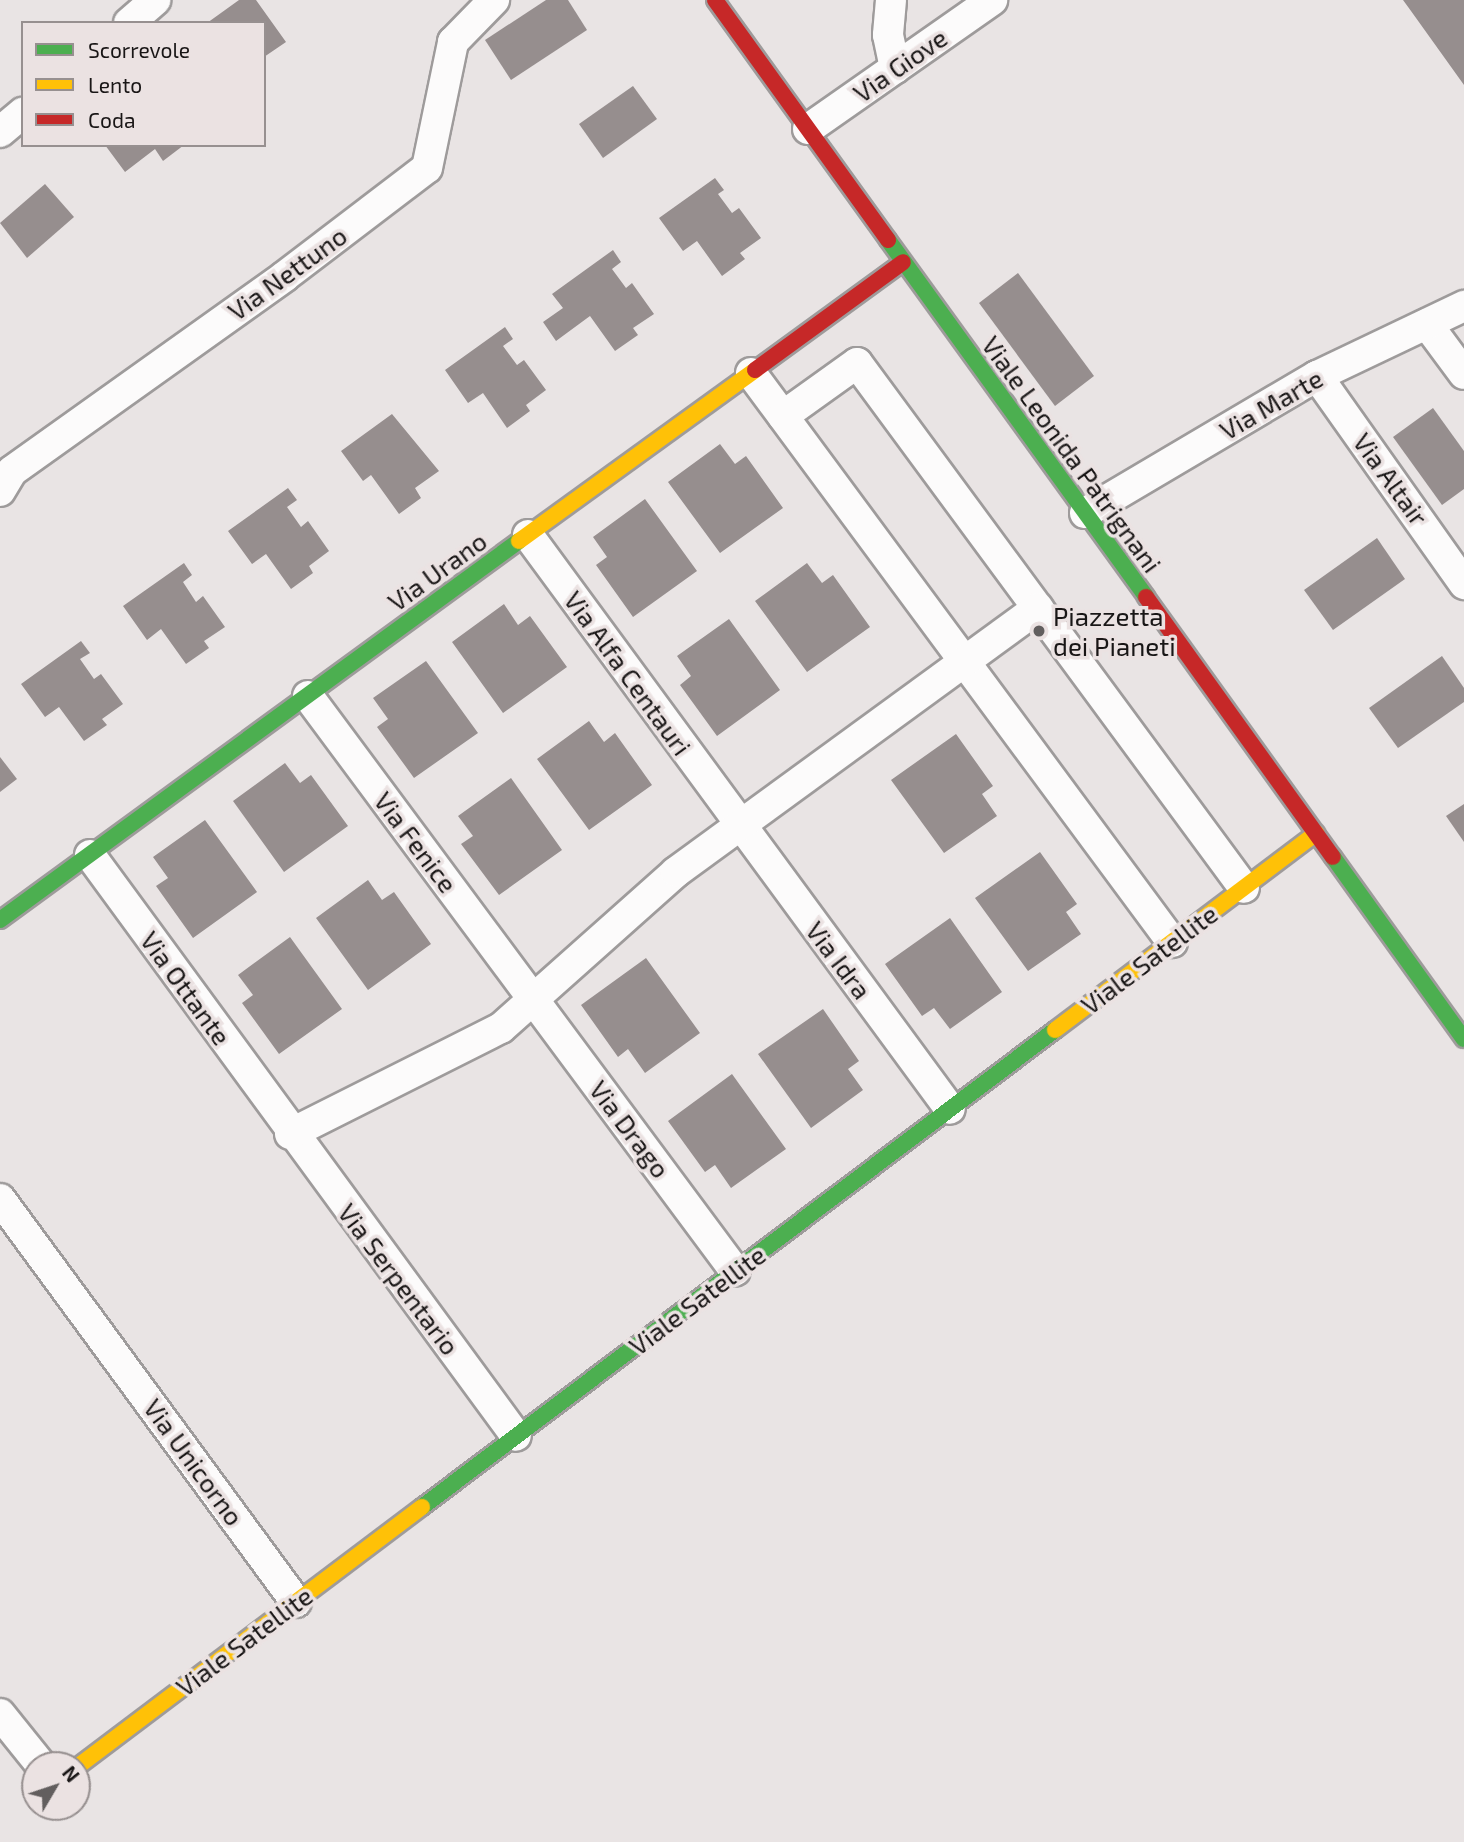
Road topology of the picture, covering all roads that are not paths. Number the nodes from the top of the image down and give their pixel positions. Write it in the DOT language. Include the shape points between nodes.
graph roads {
  1 [pos="155,0"];
  2 [pos="494,0"];
  3 [pos="715,0"];
  4 [pos="891,0"];
  5 [pos="992,0"];
  6 [pos="131,21"];
  7 [pos="895,68"];
  8 [pos="21,116"];
  9 [pos="808,129"];
  10 [pos="0,132"];
  11 [pos="904,262"];
  12 [pos="1464,306"];
  13 [pos="1427,324"];
  14 [pos="751,373"];
  15 [pos="1464,374"];
  16 [pos="1317,376"];
  17 [pos="783,416"];
  18 [pos="0,491"];
  19 [pos="1085,513"];
  20 [pos="528,536"];
  21 [pos="1464,584"];
  22 [pos="1038,608"];
  23 [pos="964,661"];
  24 [pos="308,696"];
  25 [pos="734,818"];
  26 [pos="1316,833"];
  27 [pos="90,855"];
  28 [pos="1244,888"];
  29 [pos="0,920"];
  30 [pos="1171,942"];
  31 [pos="536,1002"];
  32 [pos="1464,1039"];
  33 [pos="950,1109"];
  34 [pos="286,1128"];
  35 [pos="0,1199"];
  36 [pos="735,1271"];
  37 [pos="516,1436"];
  38 [pos="296,1602"];
  39 [pos="0,1714"];
  40 [pos="30,1751"];
  41 [pos="91,1756"];
  1 -- 6 [label="street"];
  2 -- 18 [label="street, Via Nettuno" via="453,42 426,168 285,276 12,471"];
  3 -- 9 [label="street, Viale Leonida Patrignani"];
  4 -- 7 [label="street" via="888,35"];
  5 -- 7 [label="street, Via Giove"];
  7 -- 9 [label="street, Via Giove"];
  8 -- 10 [label="street"];
  9 -- 11 [label="street, Viale Leonida Patrignani"];
  11 -- 14 [label="street, Via Urano"];
  11 -- 19 [label="street, Viale Leonida Patrignani"];
  12 -- 13 [label="street, Via Marte"];
  13 -- 15 [label="street"];
  13 -- 16 [label="street, Via Marte"];
  14 -- 17 [label="street"];
  14 -- 20 [label="street, Via Urano"];
  16 -- 19 [label="street, Via Marte"];
  16 -- 21 [label="street, Via Altair"];
  17 -- 22 [label="street" via="857,363"];
  17 -- 23 [label="street"];
  19 -- 26 [label="street, Viale Leonida Patrignani"];
  20 -- 24 [label="street, Via Urano"];
  20 -- 25 [label="street, Via Alfa Centauri"];
  22 -- 23 [label="street"];
  22 -- 28 [label="street"];
  23 -- 25 [label="street"];
  23 -- 30 [label="street"];
  24 -- 27 [label="street, Via Urano"];
  24 -- 31 [label="street, Via Fenice"];
  25 -- 31 [label="street"];
  25 -- 33 [label="street, Via Idra"];
  26 -- 28 [label="street, Viale Satellite"];
  26 -- 32 [label="street, Viale Leonida Patrignani"];
  27 -- 29 [label="street, Via Urano"];
  27 -- 34 [label="street, Via Ottante"];
  28 -- 30 [label="street, Viale Satellite"];
  30 -- 33 [label="street, Viale Satellite"];
  31 -- 34 [label="street" via="467,1047"];
  31 -- 36 [label="street, Via Drago"];
  33 -- 36 [label="street, Viale Satellite"];
  34 -- 37 [label="street, Via Serpentario"];
  35 -- 38 [label="street, Via Unicorno"];
  36 -- 37 [label="street, Viale Satellite"];
  37 -- 38 [label="street, Viale Satellite"];
  38 -- 41 [label="street, Viale Satellite"];
  39 -- 40 [label="street"];
}
